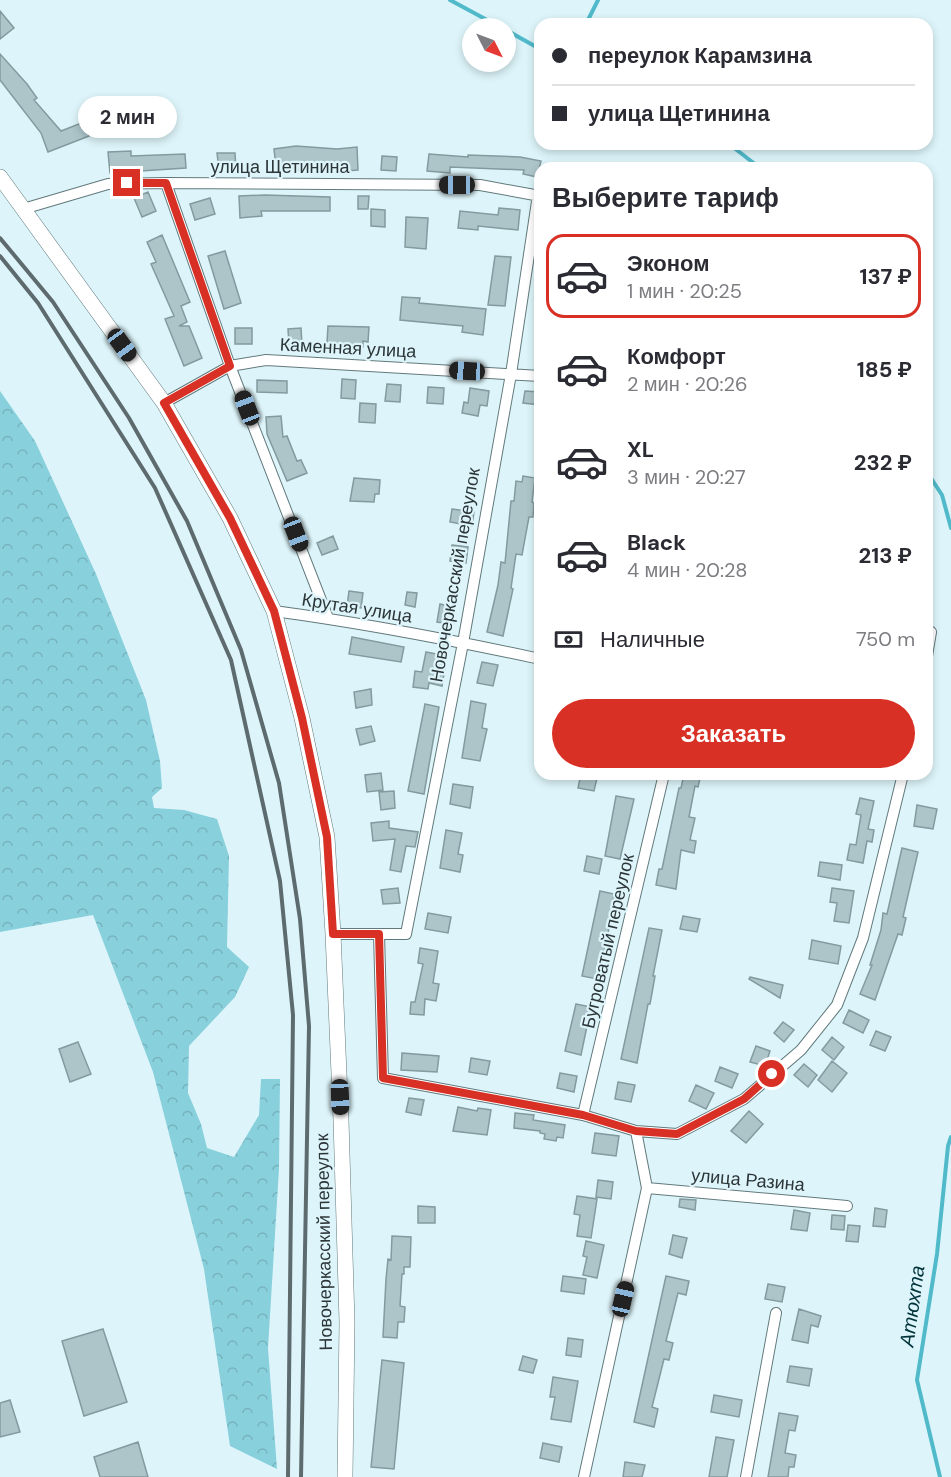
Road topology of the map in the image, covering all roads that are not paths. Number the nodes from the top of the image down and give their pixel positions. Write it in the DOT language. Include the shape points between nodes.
graph roads {
  1 [pos="0,177"];
  2 [pos="166,183"];
  3 [pos="534,194"];
  4 [pos="23,209"];
  5 [pos="534,227"];
  6 [pos="230,366"];
  7 [pos="511,374"];
  8 [pos="534,376"];
  9 [pos="164,403"];
  10 [pos="274,611"];
  11 [pos="328,618"];
  12 [pos="463,643"];
  13 [pos="534,658"];
  14 [pos="663,780"];
  15 [pos="902,780"];
  16 [pos="333,934"];
  17 [pos="379,934"];
  18 [pos="583,1115"];
  19 [pos="636,1131"];
  20 [pos="647,1188"];
  21 [pos="847,1206"];
  22 [pos="776,1313"];
  23 [pos="345,1477"];
  24 [pos="584,1477"];
  25 [pos="746,1477"];
  1 -- 4 [label="main road, Новочеркасский переулок"];
  2 -- 3 [label="street, улица Щетинина" via="480,185"];
  2 -- 4 [label="street, улица Щетинина" via="108,184"];
  2 -- 6 [label="street"];
  4 -- 9 [label="main road, Новочеркасский переулок"];
  5 -- 7 [label="street, Новочеркасский переулок"];
  6 -- 7 [label="street, Каменная улица" via="266,360"];
  6 -- 9 [label="street, Каменная улица"];
  6 -- 11 [label="street"];
  7 -- 8 [label="street, Каменная улица"];
  7 -- 12 [label="street, Новочеркасский переулок"];
  9 -- 10 [label="main road, Новочеркасский переулок" via="230,518"];
  10 -- 11 [label="street, Крутая улица"];
  10 -- 16 [label="main road, Новочеркасский переулок" via="327,837"];
  11 -- 12 [label="street, Крутая улица"];
  12 -- 13 [label="street, Крутая улица"];
  12 -- 17 [label="street, Новочеркасский переулок" via="406,934"];
  14 -- 18 [label="street, Бугроватый переулок"];
  15 -- 19 [label="street" via="863,938 837,1005 801,1050 744,1099 677,1134"];
  16 -- 17 [label="street, Новочеркасский переулок"];
  16 -- 23 [label="main road, Новочеркасский переулок" via="347,1322"];
  17 -- 18 [label="street" via="383,1078"];
  18 -- 19 [label="street"];
  19 -- 20 [label="street"];
  20 -- 21 [label="street, улица Разина"];
  20 -- 24 [label="street"];
  22 -- 25 [label="street"];
}
